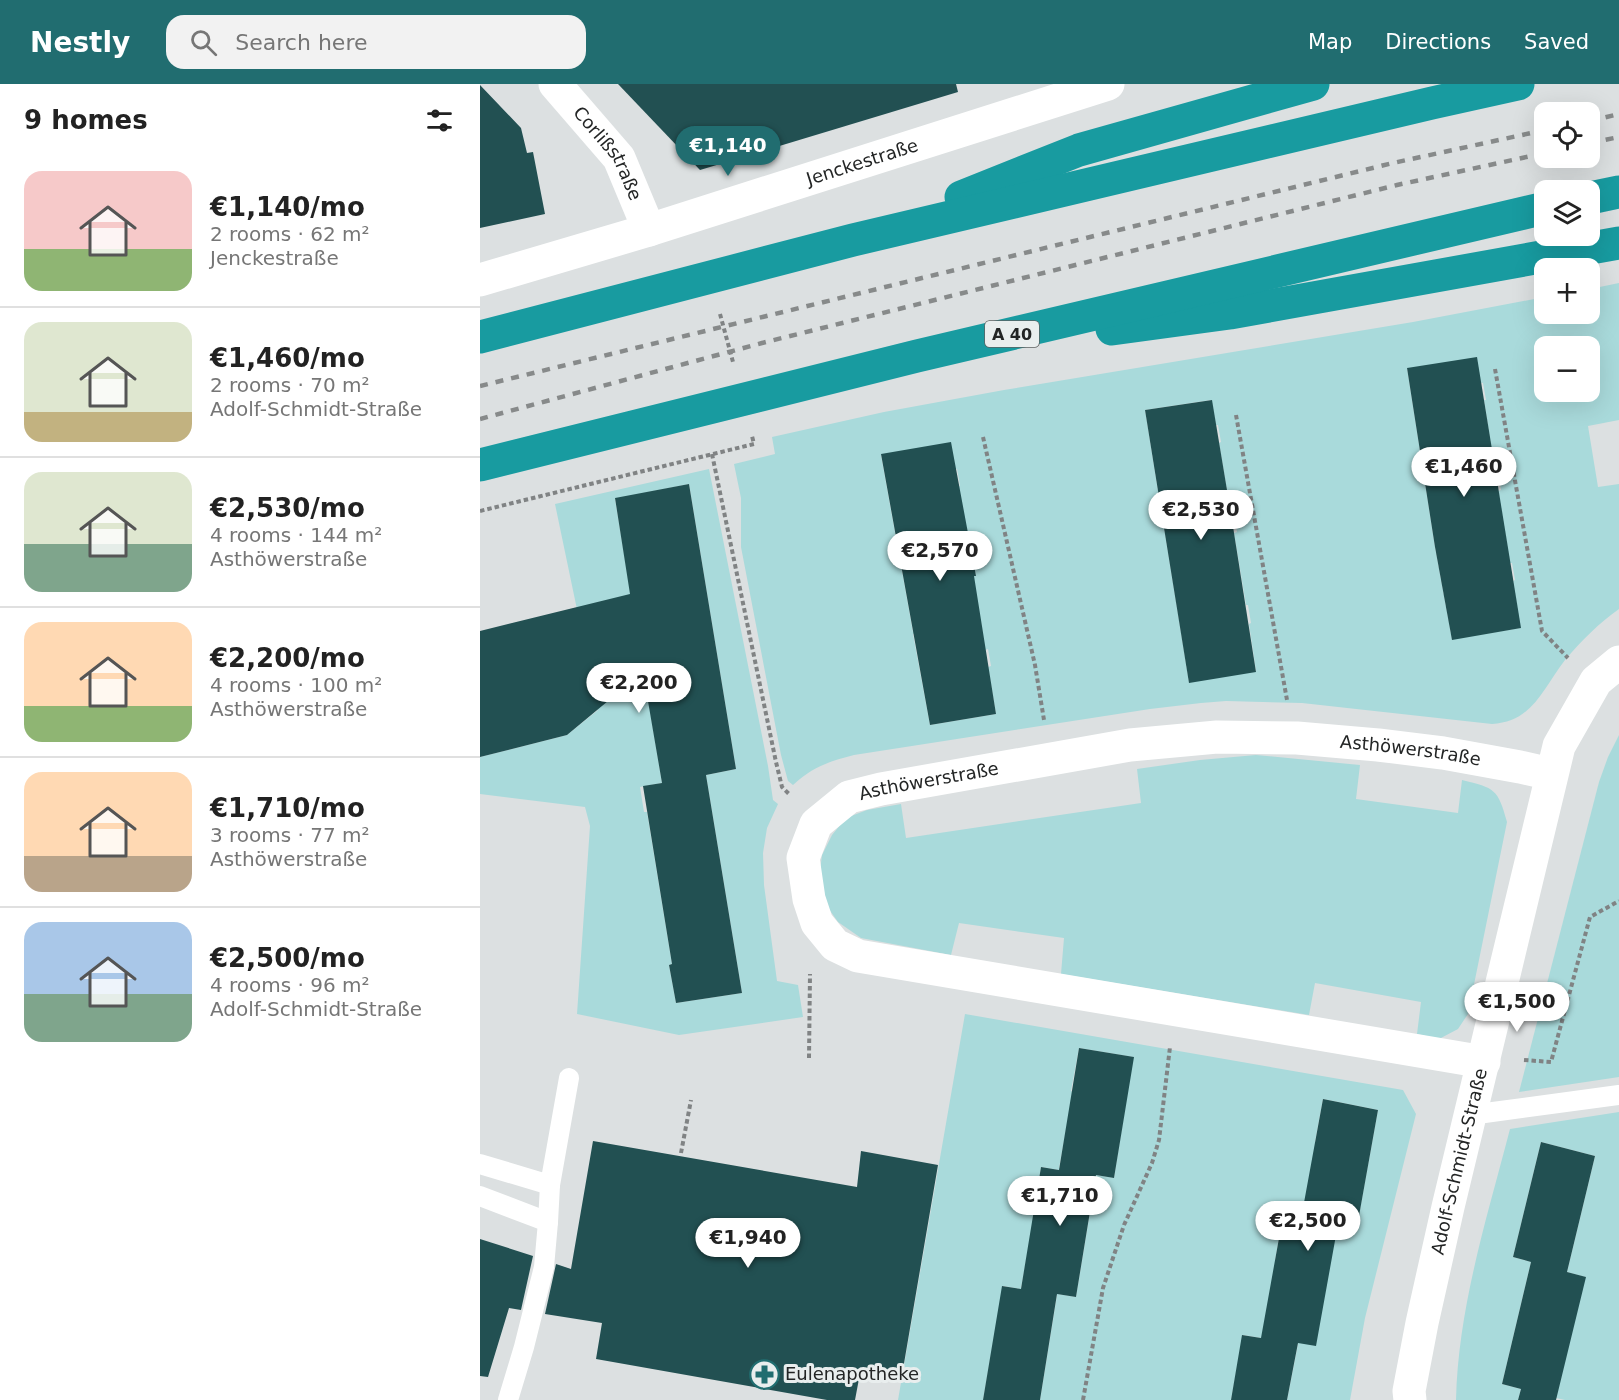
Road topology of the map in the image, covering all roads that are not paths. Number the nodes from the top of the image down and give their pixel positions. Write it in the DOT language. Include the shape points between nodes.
graph roads {
  1 [pos="555,84"];
  2 [pos="1108,84"];
  3 [pos="1313,84"];
  4 [pos="1518,84"];
  5 [pos="1619,192"];
  6 [pos="1600,196"];
  7 [pos="1534,211"];
  8 [pos="649,230"];
  9 [pos="853,240"];
  10 [pos="1619,243"];
  11 [pos="480,280"];
  12 [pos="480,337"];
  13 [pos="917,356"];
  14 [pos="480,465"];
  15 [pos="1619,663"];
  16 [pos="1551,774"];
  17 [pos="1484,1062"];
  18 [pos="569,1078"];
  19 [pos="1619,1095"];
  20 [pos="1470,1115"];
  21 [pos="480,1164"];
  22 [pos="550,1185"];
  23 [pos="480,1196"];
  24 [pos="548,1222"];
  25 [pos="508,1400"];
  26 [pos="1410,1400"];
  1 -- 8 [label="street, Corlißstraße" via="619,158"];
  2 -- 8 [label="street, Jenckestraße"];
  3 -- 9 [label="highway" via="1078,150"];
  4 -- 9 [label="highway"];
  5 -- 6 [label="highway"];
  7 -- 13 [label="highway, A 40"];
  8 -- 11 [label="street, Jenckestraße"];
  9 -- 12 [label="highway"];
  10 -- 13 [label="highway" via="1230,313"];
  13 -- 14 [label="highway, A 40"];
  15 -- 16 [label="street, Adolf-Schmidt-Straße" via="1596,681 1559,746"];
  16 -- 17 [label="street, Adolf-Schmidt-Straße"];
  16 -- 17 [label="street, Asthöwerstraße" via="1443,753 1297,738 1217,737 1130,745 849,797 816,824 803,858 817,923 835,945 858,956"];
  17 -- 20 [label="street, Adolf-Schmidt-Straße"];
  18 -- 22 [label="lane"];
  19 -- 20 [label="lane"];
  20 -- 26 [label="street, Adolf-Schmidt-Straße" via="1422,1323"];
  21 -- 22 [label="lane"];
  22 -- 24 [label="lane"];
  23 -- 24 [label="lane"];
  24 -- 25 [label="lane" via="543,1267"];
}
